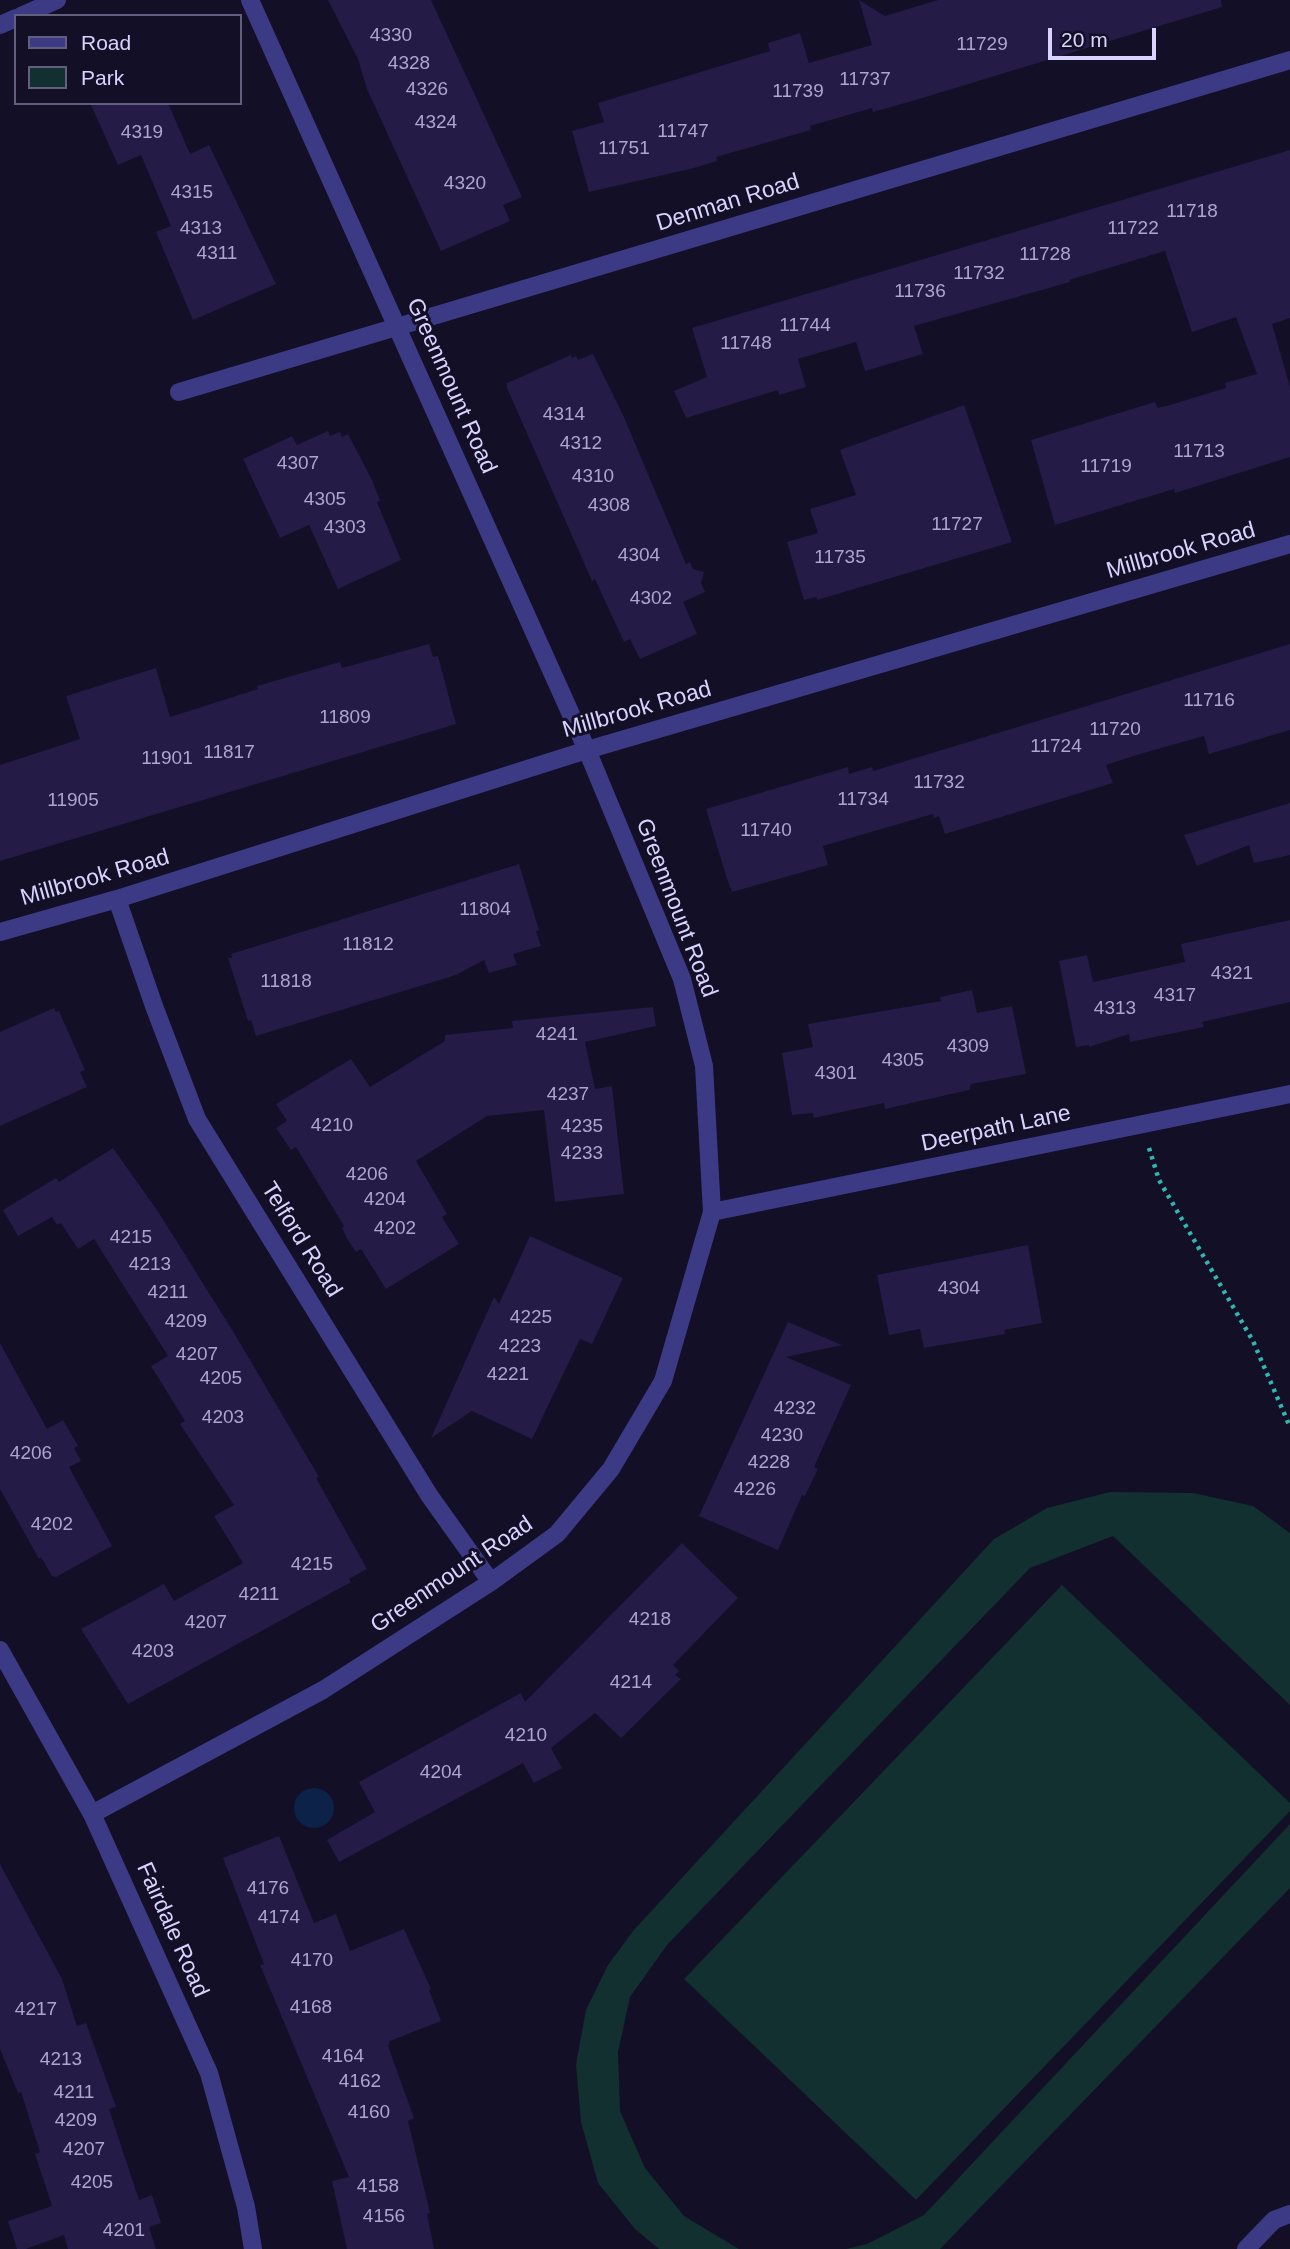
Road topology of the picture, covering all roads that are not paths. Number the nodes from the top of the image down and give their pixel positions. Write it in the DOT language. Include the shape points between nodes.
graph roads {
  1 [pos="57,0"];
  2 [pos="250,0"];
  3 [pos="26,14"];
  4 [pos="1290,60"];
  5 [pos="398,327"];
  6 [pos="179,392"];
  7 [pos="1290,544"];
  8 [pos="587,750"];
  9 [pos="117,899"];
  10 [pos="0,932"];
  11 [pos="1290,1094"];
  12 [pos="712,1212"];
  13 [pos="491,1582"];
  14 [pos="0,1650"];
  15 [pos="92,1814"];
  16 [pos="1290,2214"];
  17 [pos="253,2249"];
  18 [pos="1245,2249"];
  1 -- 3 [label="street"];
  2 -- 5 [label="street, Greenmount Road"];
  4 -- 5 [label="street, Denman Road"];
  5 -- 6 [label="street, Denman Road"];
  5 -- 8 [label="street, Greenmount Road"];
  7 -- 8 [label="street, Millbrook Road"];
  8 -- 9 [label="street, Millbrook Road"];
  8 -- 12 [label="street, Greenmount Road" via="682,979 704,1066"];
  9 -- 10 [label="street, Millbrook Road"];
  9 -- 13 [label="street, Telford Road" via="197,1119 429,1495"];
  11 -- 12 [label="street, Deerpath Lane"];
  12 -- 13 [label="street, Greenmount Road" via="663,1381 611,1469 557,1534"];
  13 -- 15 [label="street, Greenmount Road" via="323,1690"];
  14 -- 15 [label="street, Fairdale Road"];
  15 -- 17 [label="street, Fairdale Road" via="209,2073"];
  16 -- 18 [label="street" via="1274,2220"];
}
